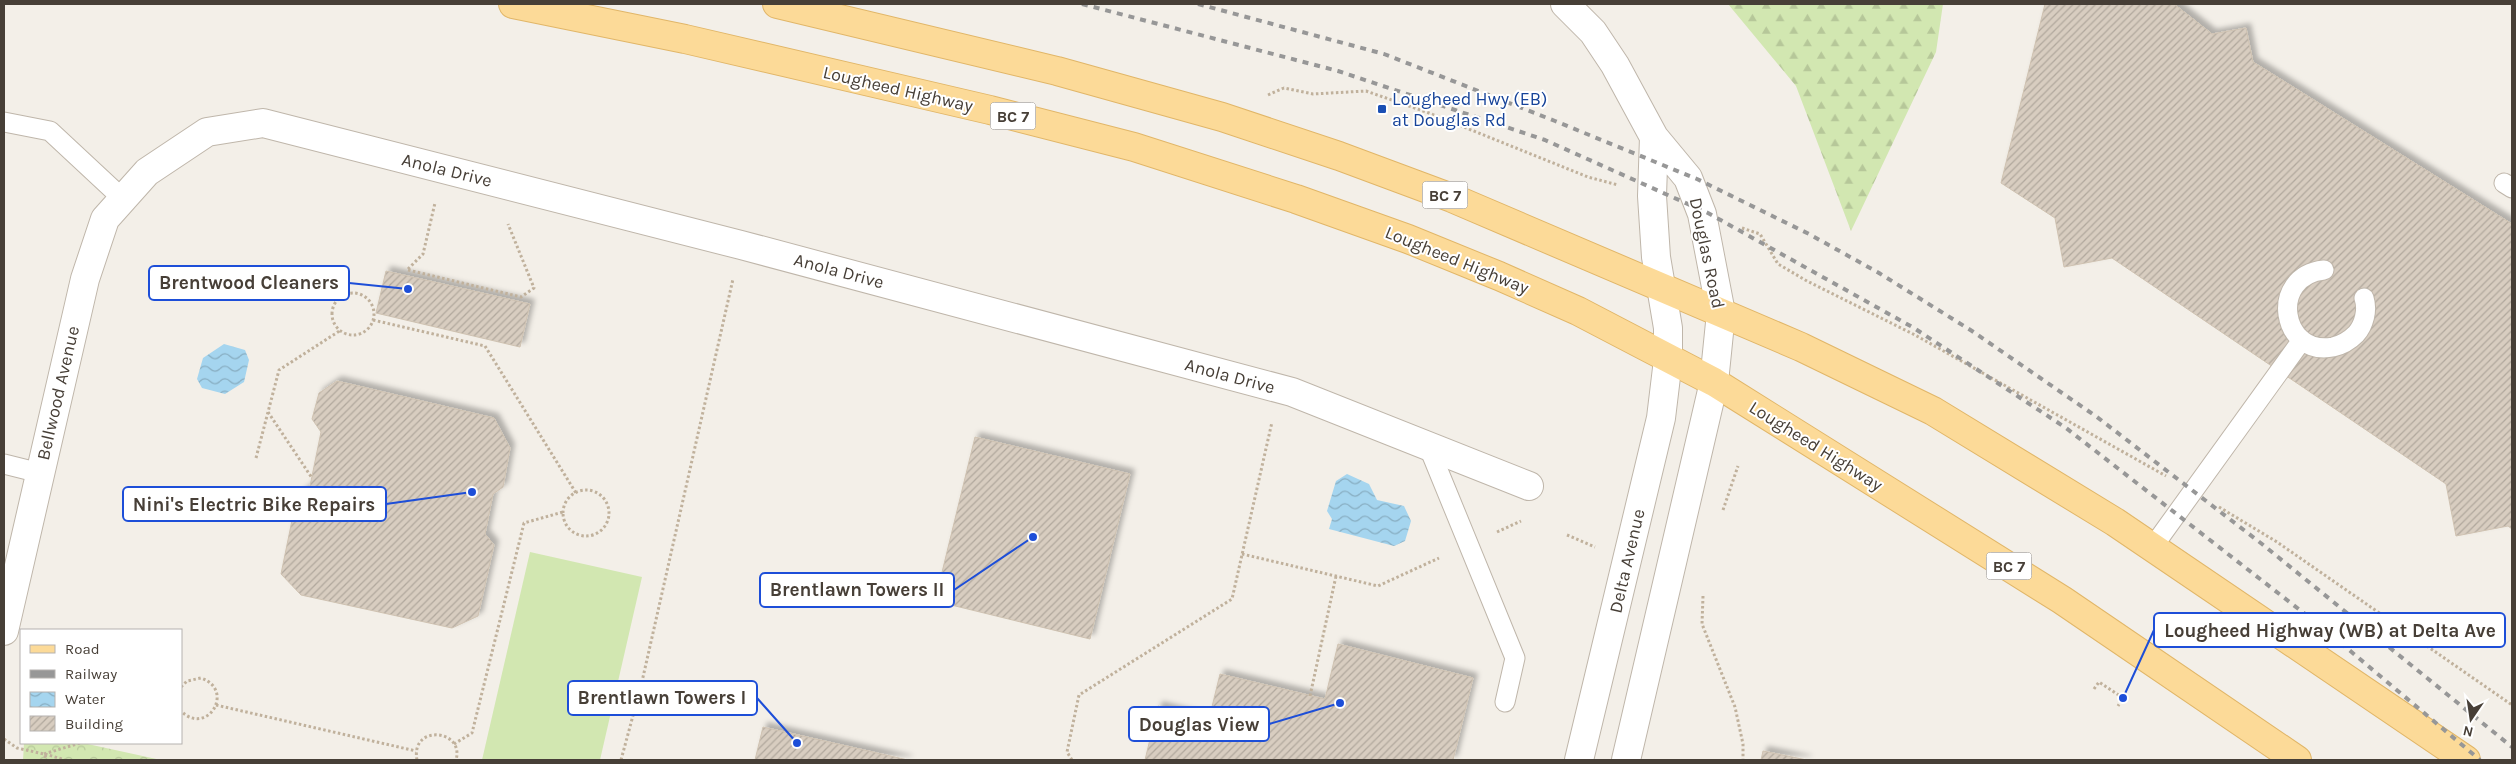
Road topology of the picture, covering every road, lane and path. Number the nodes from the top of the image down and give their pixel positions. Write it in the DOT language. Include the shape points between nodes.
graph roads {
  1 [pos="513,4"];
  2 [pos="777,4"];
  3 [pos="1566,4"];
  4 [pos="1284,88"];
  5 [pos="4,122"];
  6 [pos="1654,137"];
  7 [pos="147,172"];
  8 [pos="1620,185"];
  9 [pos="122,199"];
  10 [pos="436,201"];
  11 [pos="507,220"];
  12 [pos="1760,234"];
  13 [pos="741,245"];
  14 [pos="2324,270"];
  15 [pos="1662,288"];
  16 [pos="2364,298"];
  17 [pos="1721,313"];
  18 [pos="373,320"];
  19 [pos="340,330"];
  20 [pos="2302,340"];
  21 [pos="1668,360"];
  22 [pos="1714,382"];
  23 [pos="268,412"];
  24 [pos="1273,418"];
  25 [pos="1429,448"];
  26 [pos="256,458"];
  27 [pos="4,464"];
  28 [pos="1738,466"];
  29 [pos="40,473"];
  30 [pos="312,478"];
  31 [pos="1529,486"];
  32 [pos="576,492"];
  33 [pos="2193,492"];
  34 [pos="1723,511"];
  35 [pos="563,512"];
  36 [pos="1529,518"];
  37 [pos="1567,535"];
  38 [pos="1469,544"];
  39 [pos="2152,548"];
  40 [pos="1601,550"];
  41 [pos="1242,554"];
  42 [pos="1336,576"];
  43 [pos="1703,589"];
  44 [pos="4,631"];
  45 [pos="182,686"];
  46 [pos="2094,689"];
  47 [pos="1310,696"];
  48 [pos="1505,702"];
  49 [pos="216,705"];
  50 [pos="2512,705"];
  51 [pos="2118,706"];
  52 [pos="182,712"];
  53 [pos="4,739"];
  54 [pos="77,744"];
  55 [pos="454,744"];
  56 [pos="416,752"];
  57 [pos="44,754"];
  58 [pos="47,760"];
  59 [pos="65,760"];
  60 [pos="417,760"];
  61 [pos="456,760"];
  62 [pos="621,760"];
  63 [pos="1072,760"];
  64 [pos="1579,760"];
  65 [pos="1626,760"];
  66 [pos="1743,760"];
  67 [pos="2297,760"];
  68 [pos="2466,760"];
  1 -- 21 [label="main road, Lougheed Highway / BC 7" via="695,42 1134,147 1408,239 1578,311"];
  2 -- 15 [label="main road, BC 7" via="1057,72 1222,117 1452,198"];
  3 -- 6 [label="street, Douglas Road" via="1593,32 1615,65"];
  4 -- 8 [label="path" via="1313,94 1366,91 1588,177"];
  5 -- 9 [label="lane" via="50,131"];
  6 -- 15 [label="street" via="1652,196 1656,257"];
  6 -- 17 [label="street, Douglas Road" via="1688,178 1702,214"];
  7 -- 9 [label="street, Bellwood Avenue"];
  7 -- 13 [label="street, Anola Drive" via="206,132 263,123"];
  9 -- 29 [label="street, Bellwood Avenue" via="104,219 84,279"];
  10 -- 11 [label="path" via="423,254 408,270 521,297 534,288"];
  12 -- 33 [label="path" via="1778,264 1807,282 1915,335"];
  13 -- 25 [label="street, Anola Drive" via="1292,392"];
  13 -- 62 [label="path" via="641,686"];
  14 -- 20 [label="lane" via="2304,276 2289,295 2288,320"];
  15 -- 17 [label="main road, BC 7"];
  15 -- 21 [label="street" via="1668,328"];
  16 -- 20 [label="lane" via="2365,316 2351,339 2340,346 2326,348 2314,347"];
  17 -- 22 [label="street, Douglas Road"];
  17 -- 39 [label="main road, BC 7" via="1904,395 2115,522"];
  18 -- 19 [label="path" via="360,334"];
  18 -- 19 [label="path" via="369,300 350,293 338,300 332,312"];
  18 -- 32 [label="path" via="485,346"];
  19 -- 23 [label="path" via="279,370"];
  20 -- 33 [label="lane"];
  21 -- 22 [label="main road, Lougheed Highway / BC 7"];
  21 -- 64 [label="street, Delta Avenue" via="1661,418"];
  22 -- 65 [label="street"];
  22 -- 67 [label="main road, Lougheed Highway / BC 7" via="2062,600"];
  23 -- 26 [label="path"];
  23 -- 30 [label="path"];
  24 -- 41 [label="path"];
  25 -- 31 [label="street, Anola Drive"];
  25 -- 38 [label="lane"];
  27 -- 29 [label="lane"];
  28 -- 34 [label="path"];
  29 -- 44 [label="street, Bellwood Avenue"];
  32 -- 35 [label="path" via="569,497"];
  32 -- 35 [label="path" via="590,490 603,498 609,512 606,526 594,535 579,535 567,526"];
  33 -- 39 [label="lane"];
  33 -- 50 [label="path" via="2277,542"];
  35 -- 55 [label="path" via="524,523 472,733"];
  36 -- 38 [label="path"];
  37 -- 40 [label="path"];
  38 -- 42 [label="path" via="1378,586"];
  38 -- 48 [label="lane" via="1515,658"];
  39 -- 68 [label="main road, BC 7"];
  41 -- 42 [label="path"];
  41 -- 63 [label="path" via="1232,599 1079,695 1067,752"];
  42 -- 47 [label="path"];
  43 -- 66 [label="path" via="1702,624 1735,707"];
  45 -- 49 [label="path" via="194,678 208,681 216,691"];
  46 -- 51 [label="path" via="2099,682 2123,698"];
  49 -- 52 [label="path" via="204,718 191,718"];
  49 -- 56 [label="path"];
  53 -- 57 [label="path" via="16,748"];
  54 -- 57 [label="path"];
  55 -- 56 [label="path" via="443,736 429,735"];
  55 -- 61 [label="path"];
  56 -- 60 [label="path"];
  57 -- 58 [label="path"];
  57 -- 59 [label="path"];
}
